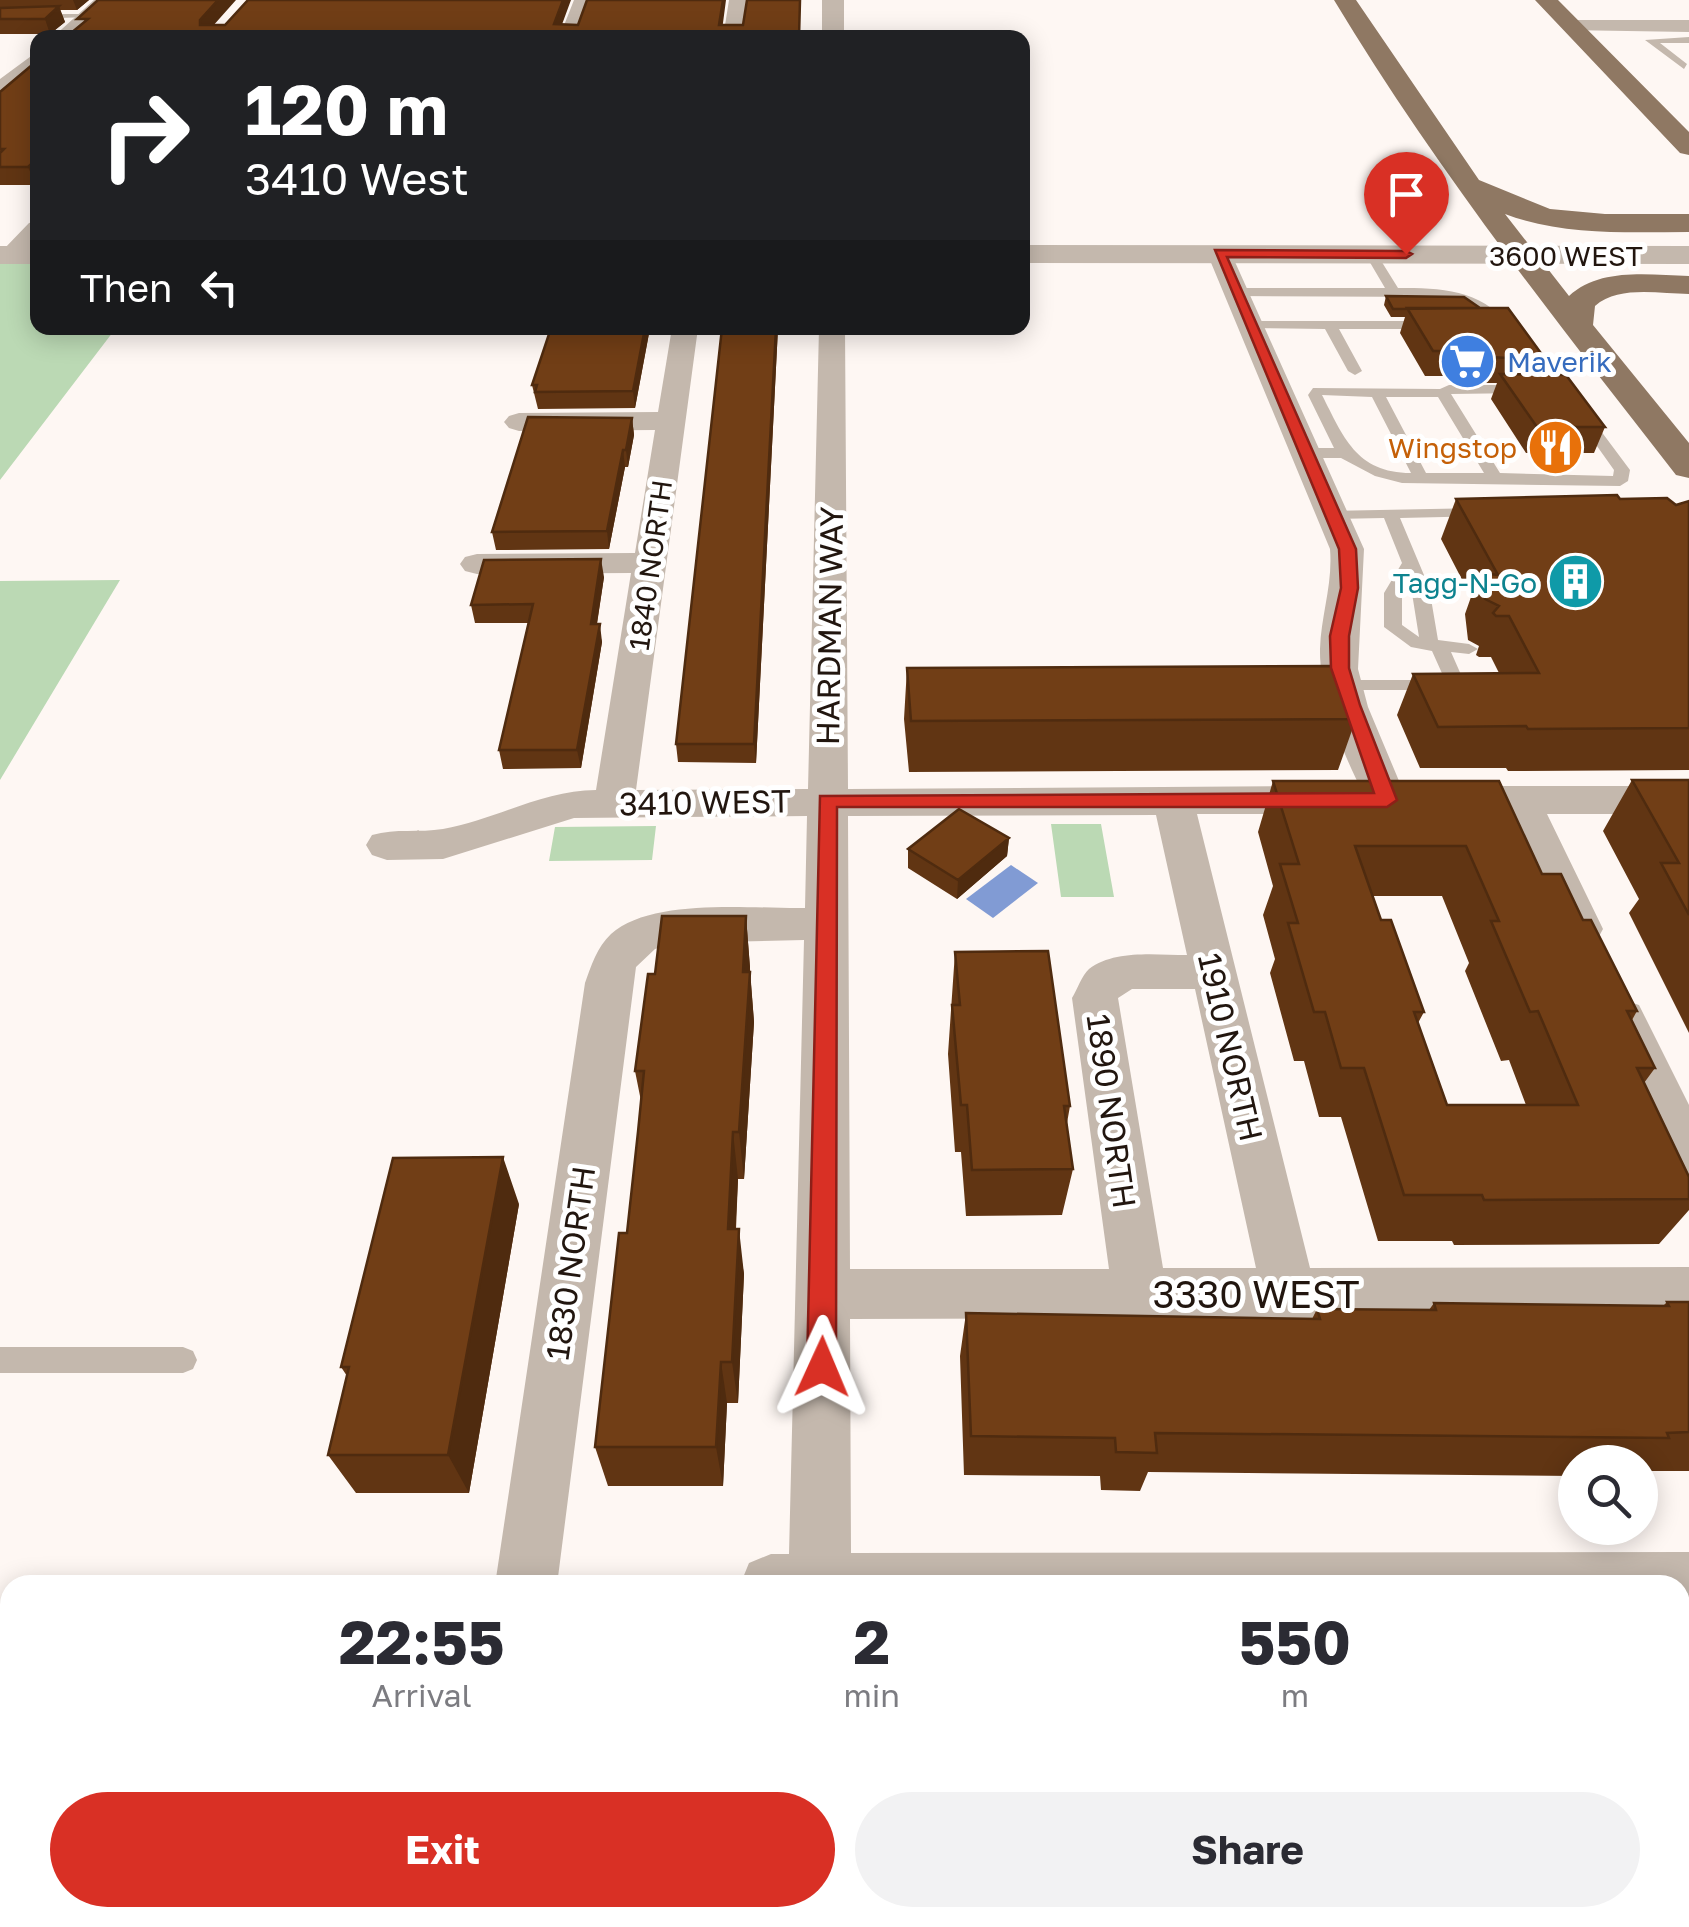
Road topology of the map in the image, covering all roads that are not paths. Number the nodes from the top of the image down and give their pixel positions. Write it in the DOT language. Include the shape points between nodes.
graph roads {
  1 [pos="105,0"];
  2 [pos="583,0"];
  3 [pos="738,0"];
  4 [pos="833,0"];
  5 [pos="1345,0"];
  6 [pos="1546,0"];
  7 [pos="84,17"];
  8 [pos="0,18"];
  9 [pos="1571,26"];
  10 [pos="1689,26"];
  11 [pos="70,30"];
  12 [pos="571,30"];
  13 [pos="733,30"];
  14 [pos="833,30"];
  15 [pos="1689,40"];
  16 [pos="30,61"];
  17 [pos="30,64"];
  18 [pos="0,65"];
  19 [pos="1688,66"];
  20 [pos="0,92"];
  21 [pos="24,96"];
  22 [pos="1689,147"];
  23 [pos="1471,185"];
  24 [pos="1689,223"];
  25 [pos="1219,253"];
  26 [pos="1030,254"];
  27 [pos="1371,254"];
  28 [pos="1689,255"];
  29 [pos="1522,256"];
  30 [pos="1689,285"];
  31 [pos="1236,292"];
  32 [pos="1310,292"];
  33 [pos="1337,292"];
  34 [pos="1366,292"];
  35 [pos="1394,292"];
  36 [pos="1423,292"];
  37 [pos="1440,304"];
  38 [pos="1325,305"];
  39 [pos="1353,305"];
  40 [pos="1382,305"];
  41 [pos="1411,305"];
  42 [pos="1339,322"];
  43 [pos="1438,322"];
  44 [pos="1251,324"];
  45 [pos="1484,324"];
  46 [pos="1578,326"];
  47 [pos="684,335"];
  48 [pos="832,335"];
  49 [pos="1355,371"];
  50 [pos="1533,390"];
  51 [pos="1377,393"];
  52 [pos="1443,393"];
  53 [pos="1569,398"];
  54 [pos="671,421"];
  55 [pos="519,422"];
  56 [pos="1307,454"];
  57 [pos="1344,454"];
  58 [pos="1689,467"];
  59 [pos="1421,478"];
  60 [pos="1495,478"];
  61 [pos="1507,513"];
  62 [pos="1334,514"];
  63 [pos="1390,514"];
  64 [pos="650,562"];
  65 [pos="1410,563"];
  66 [pos="477,564"];
  67 [pos="1435,648"];
  68 [pos="1469,649"];
  69 [pos="1344,686"];
  70 [pos="827,800"];
  71 [pos="1173,800"];
  72 [pos="1387,800"];
  73 [pos="1520,800"];
  74 [pos="1689,800"];
  75 [pos="614,804"];
  76 [pos="387,846"];
  77 [pos="826,924"];
  78 [pos="1214,972"];
  79 [pos="1689,1157"];
  80 [pos="1689,1292"];
  81 [pos="1289,1293"];
  82 [pos="822,1294"];
  83 [pos="1140,1294"];
  84 [pos="0,1360"];
  85 [pos="183,1360"];
  86 [pos="527,1575"];
  87 [pos="820,1575"];
  1 -- 7 [label="street"];
  2 -- 12 [label="street"];
  3 -- 13 [label="street"];
  4 -- 14 [label="street"];
  5 -- 23 [label="highway"];
  6 -- 9 [label="highway"];
  7 -- 8 [label="lane"];
  7 -- 11 [label="street"];
  9 -- 10 [label="street"];
  9 -- 22 [label="highway"];
  15 -- 19 [label="lane" via="1650,40"];
  16 -- 18 [label="street"];
  17 -- 20 [label="street"];
  20 -- 21 [label="street"];
  23 -- 24 [label="highway" via="1509,206 1557,220"];
  23 -- 29 [label="highway"];
  25 -- 26 [label="street, 3600 WEST"];
  25 -- 27 [label="street, 3600 WEST"];
  25 -- 31 [label="street"];
  27 -- 29 [label="street, 3600 WEST"];
  27 -- 35 [label="lane"];
  28 -- 29 [label="street, 3600 WEST"];
  29 -- 46 [label="highway"];
  30 -- 46 [label="highway" via="1591,293 1579,304"];
  31 -- 32 [label="lane"];
  31 -- 44 [label="street"];
  32 -- 33 [label="lane"];
  32 -- 38 [label="lane"];
  33 -- 34 [label="lane"];
  33 -- 39 [label="lane"];
  34 -- 35 [label="lane"];
  34 -- 40 [label="lane"];
  35 -- 36 [label="lane"];
  35 -- 41 [label="lane"];
  36 -- 37 [label="lane"];
  36 -- 45 [label="lane" via="1447,292 1490,307 1502,324"];
  42 -- 43 [label="lane"];
  42 -- 44 [label="lane"];
  42 -- 49 [label="lane"];
  44 -- 56 [label="street"];
  46 -- 58 [label="highway"];
  47 -- 54 [label="street, 1840 NORTH"];
  48 -- 70 [label="street, HARDMAN WAY"];
  50 -- 52 [label="lane"];
  51 -- 52 [label="lane"];
  51 -- 57 [label="lane" via="1316,395"];
  51 -- 59 [label="lane"];
  52 -- 60 [label="lane"];
  53 -- 60 [label="lane" via="1624,477"];
  54 -- 55 [label="street"];
  54 -- 64 [label="street, 1840 NORTH"];
  56 -- 57 [label="lane"];
  56 -- 62 [label="street"];
  57 -- 59 [label="lane" via="1380,473"];
  59 -- 60 [label="lane"];
  61 -- 63 [label="lane"];
  62 -- 63 [label="lane"];
  62 -- 69 [label="street" via="1350,568 1338,652"];
  63 -- 65 [label="lane"];
  64 -- 66 [label="street"];
  64 -- 75 [label="street, 1840 NORTH"];
  65 -- 67 [label="lane" via="1424,631"];
  65 -- 67 [label="lane" via="1393,593 1390,621 1407,639"];
  67 -- 68 [label="lane"];
  67 -- 69 [label="lane" via="1458,686"];
  69 -- 72 [label="street"];
  70 -- 71 [label="street, 3410 WEST"];
  70 -- 75 [label="street, 3410 WEST"];
  70 -- 77 [label="street, HARDMAN WAY"];
  71 -- 72 [label="street, 3410 WEST"];
  71 -- 78 [label="street, 1910 NORTH"];
  72 -- 73 [label="street, 3410 WEST"];
  73 -- 74 [label="street, 3410 WEST"];
  73 -- 79 [label="street"];
  75 -- 76 [label="street, 3410 WEST" via="545,810 444,844"];
  77 -- 82 [label="street, HARDMAN WAY"];
  77 -- 86 [label="street, 1830 NORTH" via="672,925 626,946 610,970"];
  78 -- 81 [label="street, 1910 NORTH"];
  78 -- 83 [label="street, 1890 NORTH" via="1127,972 1104,982 1096,998"];
  80 -- 81 [label="street, 3330 WEST"];
  81 -- 83 [label="street, 3330 WEST"];
  82 -- 83 [label="street, 3330 WEST"];
  82 -- 87 [label="street, HARDMAN WAY"];
  84 -- 85 [label="lane"];
}
